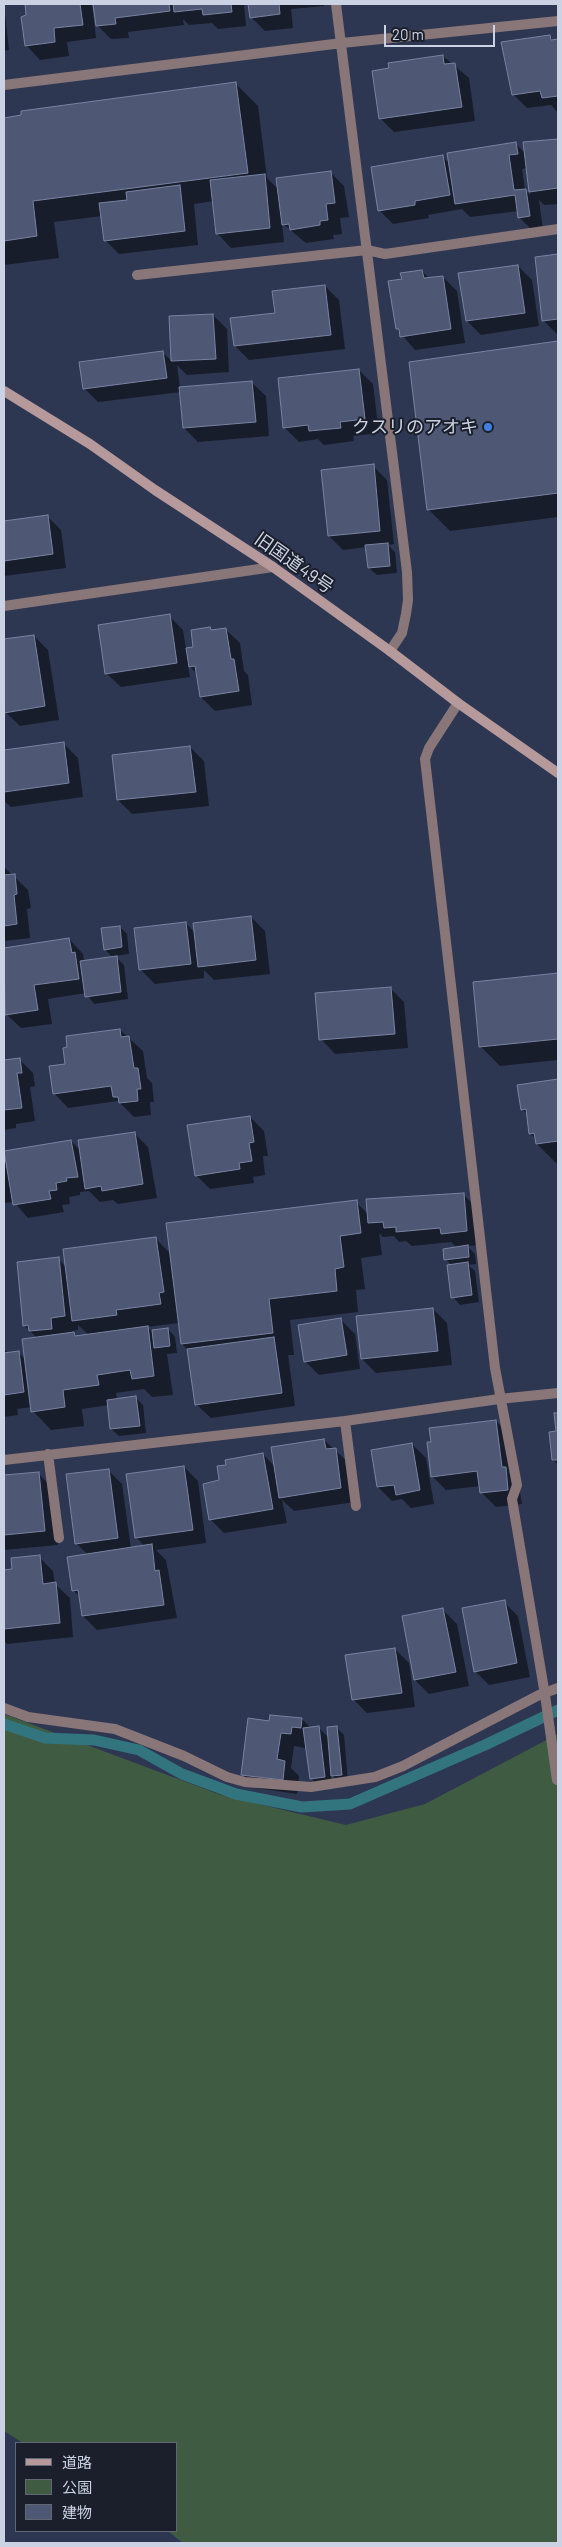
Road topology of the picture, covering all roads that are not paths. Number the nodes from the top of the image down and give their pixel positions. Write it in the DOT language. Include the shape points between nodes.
graph roads {
  1 [pos="336,4"];
  2 [pos="558,21"];
  3 [pos="342,43"];
  4 [pos="4,85"];
  5 [pos="558,229"];
  6 [pos="367,250"];
  7 [pos="137,275"];
  8 [pos="4,391"];
  9 [pos="273,567"];
  10 [pos="4,606"];
  11 [pos="390,651"];
  12 [pos="458,703"];
  13 [pos="558,773"];
  14 [pos="558,1393"];
  15 [pos="499,1399"];
  16 [pos="346,1421"];
  17 [pos="48,1454"];
  18 [pos="4,1460"];
  19 [pos="356,1506"];
  20 [pos="59,1538"];
  21 [pos="558,1688"];
  22 [pos="545,1696"];
  23 [pos="4,1708"];
  24 [pos="557,1780"];
  1 -- 3 [label="street"];
  2 -- 3 [label="street"];
  3 -- 4 [label="street"];
  3 -- 6 [label="street"];
  5 -- 6 [label="street" via="385,254"];
  6 -- 7 [label="street"];
  6 -- 11 [label="street" via="408,600 402,633"];
  8 -- 9 [label="street, 旧国道49号" via="90,444"];
  9 -- 10 [label="street"];
  9 -- 11 [label="street, 旧国道49号"];
  11 -- 12 [label="street, 旧国道49号"];
  12 -- 13 [label="street, 旧国道49号"];
  12 -- 15 [label="street" via="425,759"];
  14 -- 15 [label="street"];
  15 -- 16 [label="street"];
  15 -- 22 [label="street" via="517,1485 512,1499"];
  16 -- 17 [label="street"];
  16 -- 19 [label="street"];
  17 -- 18 [label="street"];
  17 -- 20 [label="street"];
  21 -- 22 [label="street"];
  22 -- 23 [label="street" via="375,1777 310,1787 245,1782 115,1729 28,1717"];
  22 -- 24 [label="street"];
}
